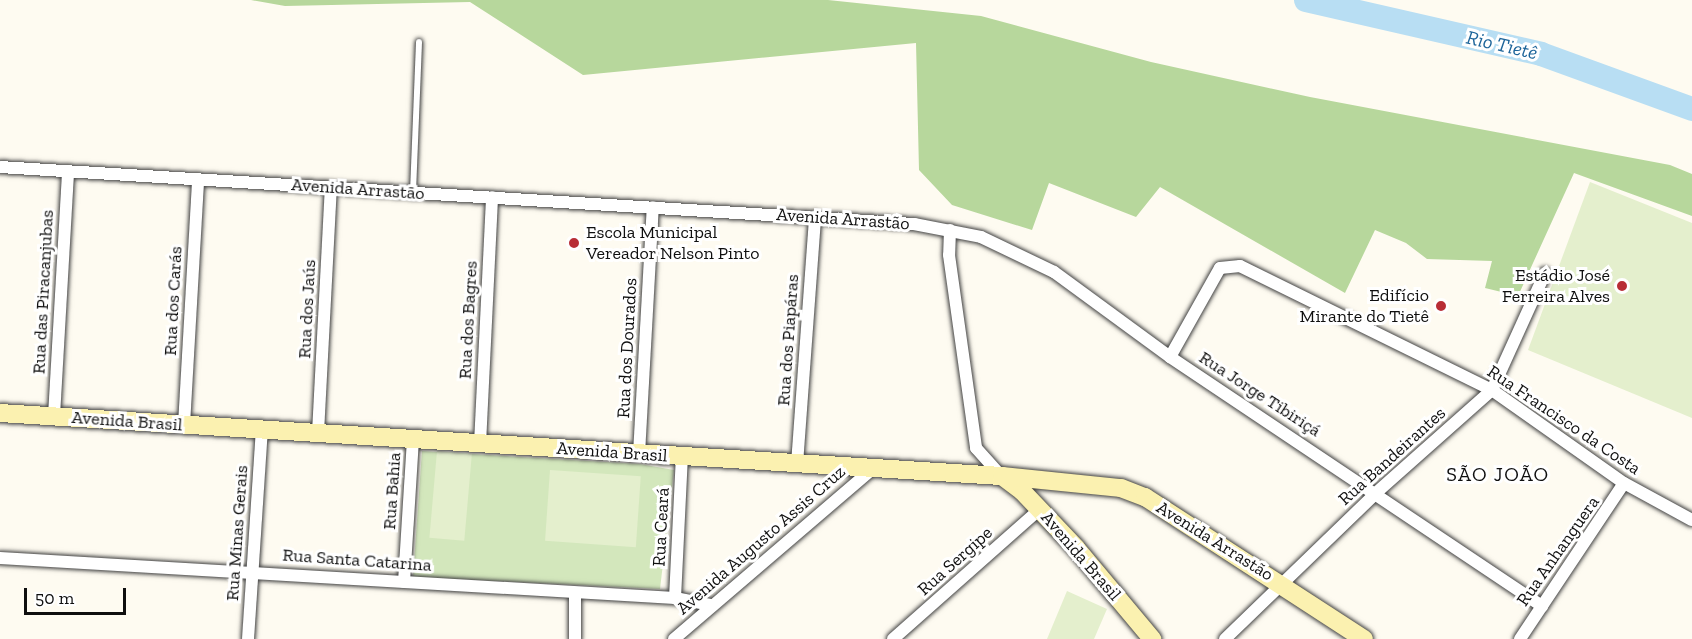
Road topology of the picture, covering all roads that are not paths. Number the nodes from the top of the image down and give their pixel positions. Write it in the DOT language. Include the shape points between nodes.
graph roads {
  1 [pos="419,42"];
  2 [pos="0,167"];
  3 [pos="68,171"];
  4 [pos="198,179"];
  5 [pos="331,187"];
  6 [pos="413,192"];
  7 [pos="492,197"];
  8 [pos="653,207"];
  9 [pos="815,217"];
  10 [pos="950,230"];
  11 [pos="1545,273"];
  12 [pos="1170,357"];
  13 [pos="1492,390"];
  14 [pos="0,413"];
  15 [pos="54,416"];
  16 [pos="184,424"];
  17 [pos="262,430"];
  18 [pos="318,433"];
  19 [pos="413,440"];
  20 [pos="480,444"];
  21 [pos="639,454"];
  22 [pos="682,457"];
  23 [pos="797,464"];
  24 [pos="872,469"];
  25 [pos="1002,476"];
  26 [pos="1624,483"];
  27 [pos="1377,492"];
  28 [pos="1040,509"];
  29 [pos="1692,520"];
  30 [pos="0,558"];
  31 [pos="252,571"];
  32 [pos="404,582"];
  33 [pos="1281,583"];
  34 [pos="575,593"];
  35 [pos="675,598"];
  36 [pos="711,606"];
  37 [pos="1542,606"];
  38 [pos="248,639"];
  39 [pos="575,639"];
  40 [pos="674,639"];
  41 [pos="893,639"];
  42 [pos="1152,639"];
  43 [pos="1225,639"];
  44 [pos="1364,639"];
  45 [pos="1520,639"];
  1 -- 6 [label="lane"];
  2 -- 3 [label="street, Avenida Arrastão"];
  3 -- 4 [label="street, Avenida Arrastão"];
  3 -- 15 [label="street, Rua das Piracanjubas"];
  4 -- 5 [label="street, Avenida Arrastão"];
  4 -- 16 [label="street, Rua dos Carás"];
  5 -- 6 [label="street, Avenida Arrastão"];
  5 -- 18 [label="street, Rua dos Jaús"];
  6 -- 7 [label="street, Avenida Arrastão"];
  7 -- 8 [label="street, Avenida Arrastão"];
  7 -- 20 [label="street, Rua dos Bagres"];
  8 -- 9 [label="street, Avenida Arrastão"];
  8 -- 21 [label="street, Rua dos Dourados"];
  9 -- 10 [label="street, Avenida Arrastão"];
  9 -- 23 [label="street, Rua dos Piapáras"];
  10 -- 12 [label="street, Rua Jorge Tibiriçá" via="981,237 1054,272"];
  10 -- 25 [label="street" via="949,255 976,448"];
  11 -- 13 [label="street, Rua Bandeirantes"];
  12 -- 13 [label="street, Rua Francisco da Costa" via="1220,268 1240,266"];
  12 -- 27 [label="street, Rua Jorge Tibiriçá"];
  13 -- 26 [label="street, Rua Francisco da Costa"];
  13 -- 27 [label="street, Rua Bandeirantes"];
  14 -- 15 [label="street, Avenida Brasil"];
  15 -- 16 [label="street, Avenida Brasil"];
  16 -- 17 [label="street, Avenida Brasil"];
  17 -- 18 [label="street, Avenida Brasil"];
  17 -- 31 [label="street, Rua Minas Gerais"];
  18 -- 19 [label="street, Avenida Brasil"];
  19 -- 20 [label="street, Avenida Brasil"];
  19 -- 32 [label="street, Rua Bahia"];
  20 -- 21 [label="street, Avenida Brasil"];
  21 -- 22 [label="street, Avenida Brasil"];
  22 -- 23 [label="street, Avenida Brasil"];
  22 -- 35 [label="street, Rua Ceará"];
  23 -- 24 [label="street, Avenida Brasil"];
  24 -- 25 [label="street, Avenida Brasil"];
  24 -- 36 [label="street, Avenida Augusto Assis Cruz"];
  25 -- 28 [label="street, Avenida Brasil"];
  25 -- 33 [label="street, Avenida Arrastão" via="1109,486 1145,497"];
  26 -- 29 [label="street, Rua Francisco da Costa"];
  26 -- 37 [label="street, Rua Anhanguera"];
  27 -- 33 [label="street, Rua Bandeirantes"];
  27 -- 37 [label="street, Rua Jorge Tibiriçá"];
  28 -- 41 [label="street, Rua Sergipe"];
  28 -- 42 [label="street, Avenida Brasil"];
  30 -- 31 [label="street, Rua Santa Catarina"];
  31 -- 32 [label="street, Rua Santa Catarina"];
  31 -- 38 [label="street, Rua Minas Gerais"];
  32 -- 34 [label="street, Rua Santa Catarina"];
  33 -- 43 [label="street, Rua Bandeirantes"];
  33 -- 44 [label="street, Avenida Arrastão"];
  34 -- 35 [label="street, Rua Santa Catarina"];
  34 -- 39 [label="street"];
  35 -- 36 [label="street, Rua Santa Catarina"];
  36 -- 40 [label="street, Avenida Augusto Assis Cruz"];
  37 -- 45 [label="street, Rua Anhanguera"];
}
